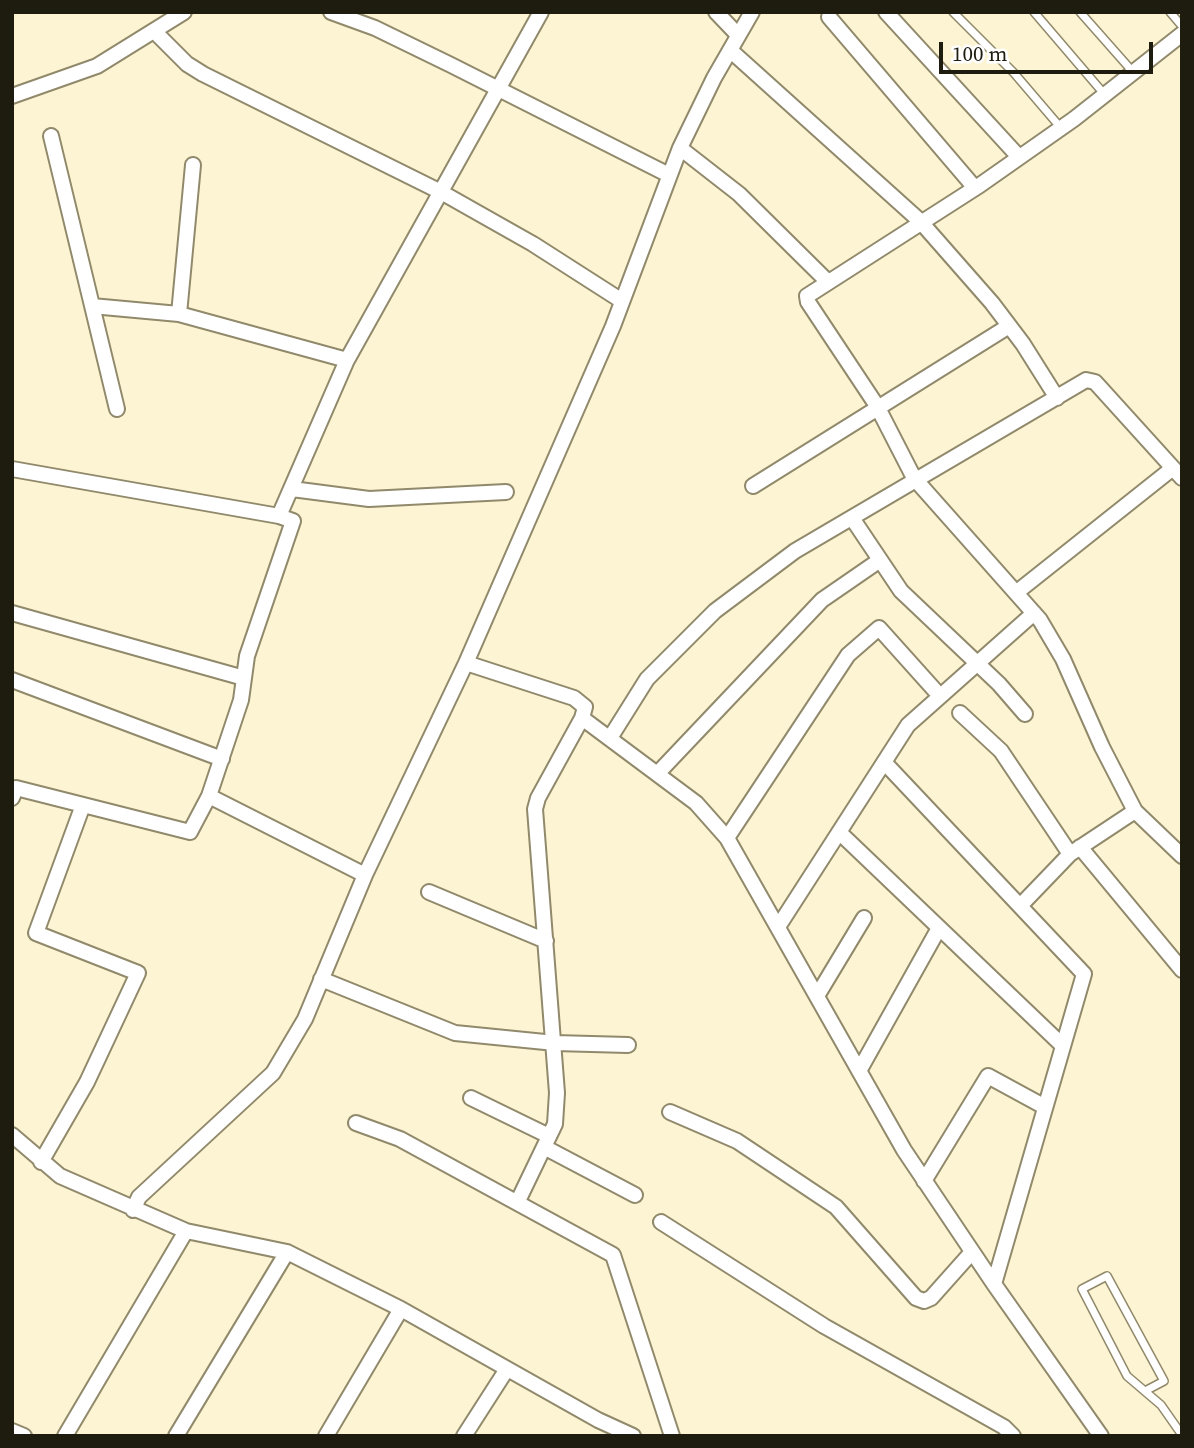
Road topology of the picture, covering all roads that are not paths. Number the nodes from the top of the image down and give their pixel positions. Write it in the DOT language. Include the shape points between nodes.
graph roads {
  1 [pos="184,12"];
  2 [pos="331,12"];
  3 [pos="541,12"];
  4 [pos="716,12"];
  5 [pos="752,12"];
  6 [pos="886,12"];
  7 [pos="953,12"];
  8 [pos="1034,12"];
  9 [pos="1080,12"];
  10 [pos="1170,12"];
  11 [pos="828,17"];
  12 [pos="1182,26"];
  13 [pos="155,32"];
  14 [pos="1182,34"];
  15 [pos="738,35"];
  16 [pos="730,50"];
  17 [pos="1133,72"];
  18 [pos="499,88"];
  19 [pos="1105,95"];
  20 [pos="12,96"];
  21 [pos="1061,128"];
  22 [pos="51,136"];
  23 [pos="680,148"];
  24 [pos="1019,157"];
  25 [pos="193,165"];
  26 [pos="669,175"];
  27 [pos="975,188"];
  28 [pos="441,192"];
  29 [pos="920,221"];
  30 [pos="827,281"];
  31 [pos="622,301"];
  32 [pos="92,306"];
  33 [pos="179,314"];
  34 [pos="1009,326"];
  35 [pos="347,360"];
  36 [pos="1057,398"];
  37 [pos="877,406"];
  38 [pos="117,409"];
  39 [pos="12,469"];
  40 [pos="1177,473"];
  41 [pos="914,478"];
  42 [pos="753,486"];
  43 [pos="292,489"];
  44 [pos="506,492"];
  45 [pos="279,516"];
  46 [pos="852,518"];
  47 [pos="880,560"];
  48 [pos="1017,592"];
  49 [pos="12,613"];
  50 [pos="1034,613"];
  51 [pos="466,663"];
  52 [pos="977,663"];
  53 [pos="244,678"];
  54 [pos="12,680"];
  55 [pos="940,696"];
  56 [pos="960,713"];
  57 [pos="1025,714"];
  58 [pos="582,718"];
  59 [pos="610,738"];
  60 [pos="222,759"];
  61 [pos="884,762"];
  62 [pos="658,772"];
  63 [pos="209,796"];
  64 [pos="12,798"];
  65 [pos="83,805"];
  66 [pos="1135,811"];
  67 [pos="839,832"];
  68 [pos="727,838"];
  69 [pos="1075,851"];
  70 [pos="1182,856"];
  71 [pos="365,874"];
  72 [pos="429,892"];
  73 [pos="1020,906"];
  74 [pos="864,918"];
  75 [pos="778,927"];
  76 [pos="939,928"];
  77 [pos="546,941"];
  78 [pos="1182,971"];
  79 [pos="321,979"];
  80 [pos="817,996"];
  81 [pos="555,1043"];
  82 [pos="628,1045"];
  83 [pos="1063,1046"];
  84 [pos="859,1071"];
  85 [pos="471,1098"];
  86 [pos="1045,1108"];
  87 [pos="670,1112"];
  88 [pos="356,1123"];
  89 [pos="12,1135"];
  90 [pos="546,1141"];
  91 [pos="41,1162"];
  92 [pos="925,1181"];
  93 [pos="635,1195"];
  94 [pos="518,1201"];
  95 [pos="133,1210"];
  96 [pos="661,1222"];
  97 [pos="186,1231"];
  98 [pos="287,1252"];
  99 [pos="972,1252"];
  100 [pos="994,1284"];
  101 [pos="401,1309"];
  102 [pos="507,1369"];
  103 [pos="1144,1391"];
  104 [pos="12,1431"];
  105 [pos="1182,1435"];
  106 [pos="24,1436"];
  107 [pos="65,1436"];
  108 [pos="176,1436"];
  109 [pos="326,1436"];
  110 [pos="464,1436"];
  111 [pos="633,1436"];
  112 [pos="672,1436"];
  113 [pos="1013,1436"];
  114 [pos="1101,1436"];
  1 -- 13 [label="street"];
  2 -- 18 [label="street" via="375,28"];
  3 -- 18 [label="street"];
  4 -- 15 [label="street"];
  5 -- 15 [label="street"];
  6 -- 24 [label="street"];
  7 -- 21 [label="lane"];
  8 -- 19 [label="lane"];
  9 -- 17 [label="lane"];
  10 -- 12 [label="lane"];
  11 -- 27 [label="street"];
  13 -- 20 [label="street" via="97,66"];
  13 -- 28 [label="street" via="203,74"];
  14 -- 17 [label="street"];
  15 -- 16 [label="street"];
  16 -- 23 [label="street"];
  16 -- 29 [label="street"];
  17 -- 19 [label="street"];
  18 -- 26 [label="street"];
  18 -- 28 [label="street"];
  19 -- 21 [label="street"];
  21 -- 24 [label="street"];
  22 -- 32 [label="street"];
  23 -- 26 [label="street"];
  23 -- 30 [label="street" via="739,194"];
  24 -- 27 [label="street"];
  25 -- 33 [label="street"];
  26 -- 31 [label="street"];
  27 -- 29 [label="street"];
  28 -- 31 [label="street"];
  28 -- 35 [label="street"];
  29 -- 30 [label="street"];
  29 -- 34 [label="street"];
  30 -- 37 [label="street" via="807,296 808,302"];
  31 -- 51 [label="street"];
  32 -- 33 [label="street"];
  32 -- 38 [label="street"];
  33 -- 35 [label="street"];
  34 -- 36 [label="street"];
  34 -- 37 [label="street"];
  35 -- 43 [label="street"];
  36 -- 40 [label="street" via="1090,379"];
  36 -- 41 [label="street"];
  37 -- 41 [label="street"];
  37 -- 42 [label="street"];
  39 -- 45 [label="street"];
  40 -- 48 [label="street"];
  41 -- 46 [label="street"];
  41 -- 48 [label="street"];
  43 -- 44 [label="street" via="369,499"];
  43 -- 45 [label="street"];
  45 -- 53 [label="street" via="293,521 247,656"];
  46 -- 47 [label="street"];
  46 -- 59 [label="street" via="795,551 715,611 646,679"];
  47 -- 52 [label="street" via="901,591"];
  47 -- 62 [label="street" via="822,600"];
  48 -- 50 [label="street"];
  49 -- 53 [label="street"];
  50 -- 52 [label="street"];
  50 -- 66 [label="street" via="1063,659"];
  51 -- 58 [label="street" via="579,700 585,707"];
  51 -- 71 [label="street"];
  52 -- 55 [label="street"];
  52 -- 57 [label="street"];
  53 -- 60 [label="street" via="242,700"];
  54 -- 60 [label="street"];
  55 -- 61 [label="street" via="908,725"];
  55 -- 68 [label="street" via="879,628 848,655"];
  56 -- 69 [label="street" via="1002,751"];
  58 -- 59 [label="street"];
  58 -- 77 [label="street" via="535,810"];
  59 -- 62 [label="street"];
  60 -- 63 [label="street"];
  61 -- 67 [label="street"];
  61 -- 73 [label="street"];
  62 -- 68 [label="street" via="713,819"];
  63 -- 65 [label="street" via="190,832"];
  63 -- 71 [label="street"];
  64 -- 65 [label="street" via="16,788"];
  65 -- 91 [label="street" via="36,933 138,973 87,1082"];
  66 -- 69 [label="street"];
  66 -- 70 [label="street"];
  67 -- 75 [label="street"];
  67 -- 76 [label="street"];
  68 -- 75 [label="street"];
  69 -- 73 [label="street"];
  69 -- 78 [label="street"];
  71 -- 79 [label="street"];
  72 -- 77 [label="street"];
  73 -- 83 [label="street" via="1084,974"];
  74 -- 80 [label="street"];
  75 -- 80 [label="street"];
  76 -- 83 [label="street"];
  76 -- 84 [label="street"];
  77 -- 81 [label="street"];
  79 -- 81 [label="street" via="455,1033"];
  79 -- 95 [label="street" via="305,1019 273,1073 139,1197"];
  80 -- 84 [label="street"];
  81 -- 82 [label="street"];
  81 -- 90 [label="street" via="558,1093 555,1124"];
  83 -- 86 [label="street"];
  84 -- 92 [label="street"];
  85 -- 90 [label="street"];
  86 -- 92 [label="street" via="988,1076"];
  86 -- 100 [label="street"];
  87 -- 99 [label="street" via="737,1141 836,1207 916,1298 932,1298"];
  88 -- 94 [label="street" via="400,1139"];
  89 -- 91 [label="street"];
  90 -- 93 [label="street"];
  90 -- 94 [label="street"];
  91 -- 95 [label="street" via="60,1176"];
  92 -- 99 [label="street"];
  94 -- 112 [label="street" via="613,1255"];
  95 -- 97 [label="street"];
  96 -- 113 [label="street" via="824,1326"];
  97 -- 98 [label="street"];
  97 -- 107 [label="street"];
  98 -- 101 [label="street"];
  98 -- 108 [label="street"];
  99 -- 100 [label="street"];
  100 -- 114 [label="street"];
  101 -- 102 [label="street"];
  101 -- 109 [label="street"];
  102 -- 110 [label="street"];
  102 -- 111 [label="street"];
  103 -- 103 [label="lane" via="1164,1381 1107,1276 1082,1289 1127,1376"];
  103 -- 105 [label="lane" via="1161,1405"];
  104 -- 106 [label="street"];
}
